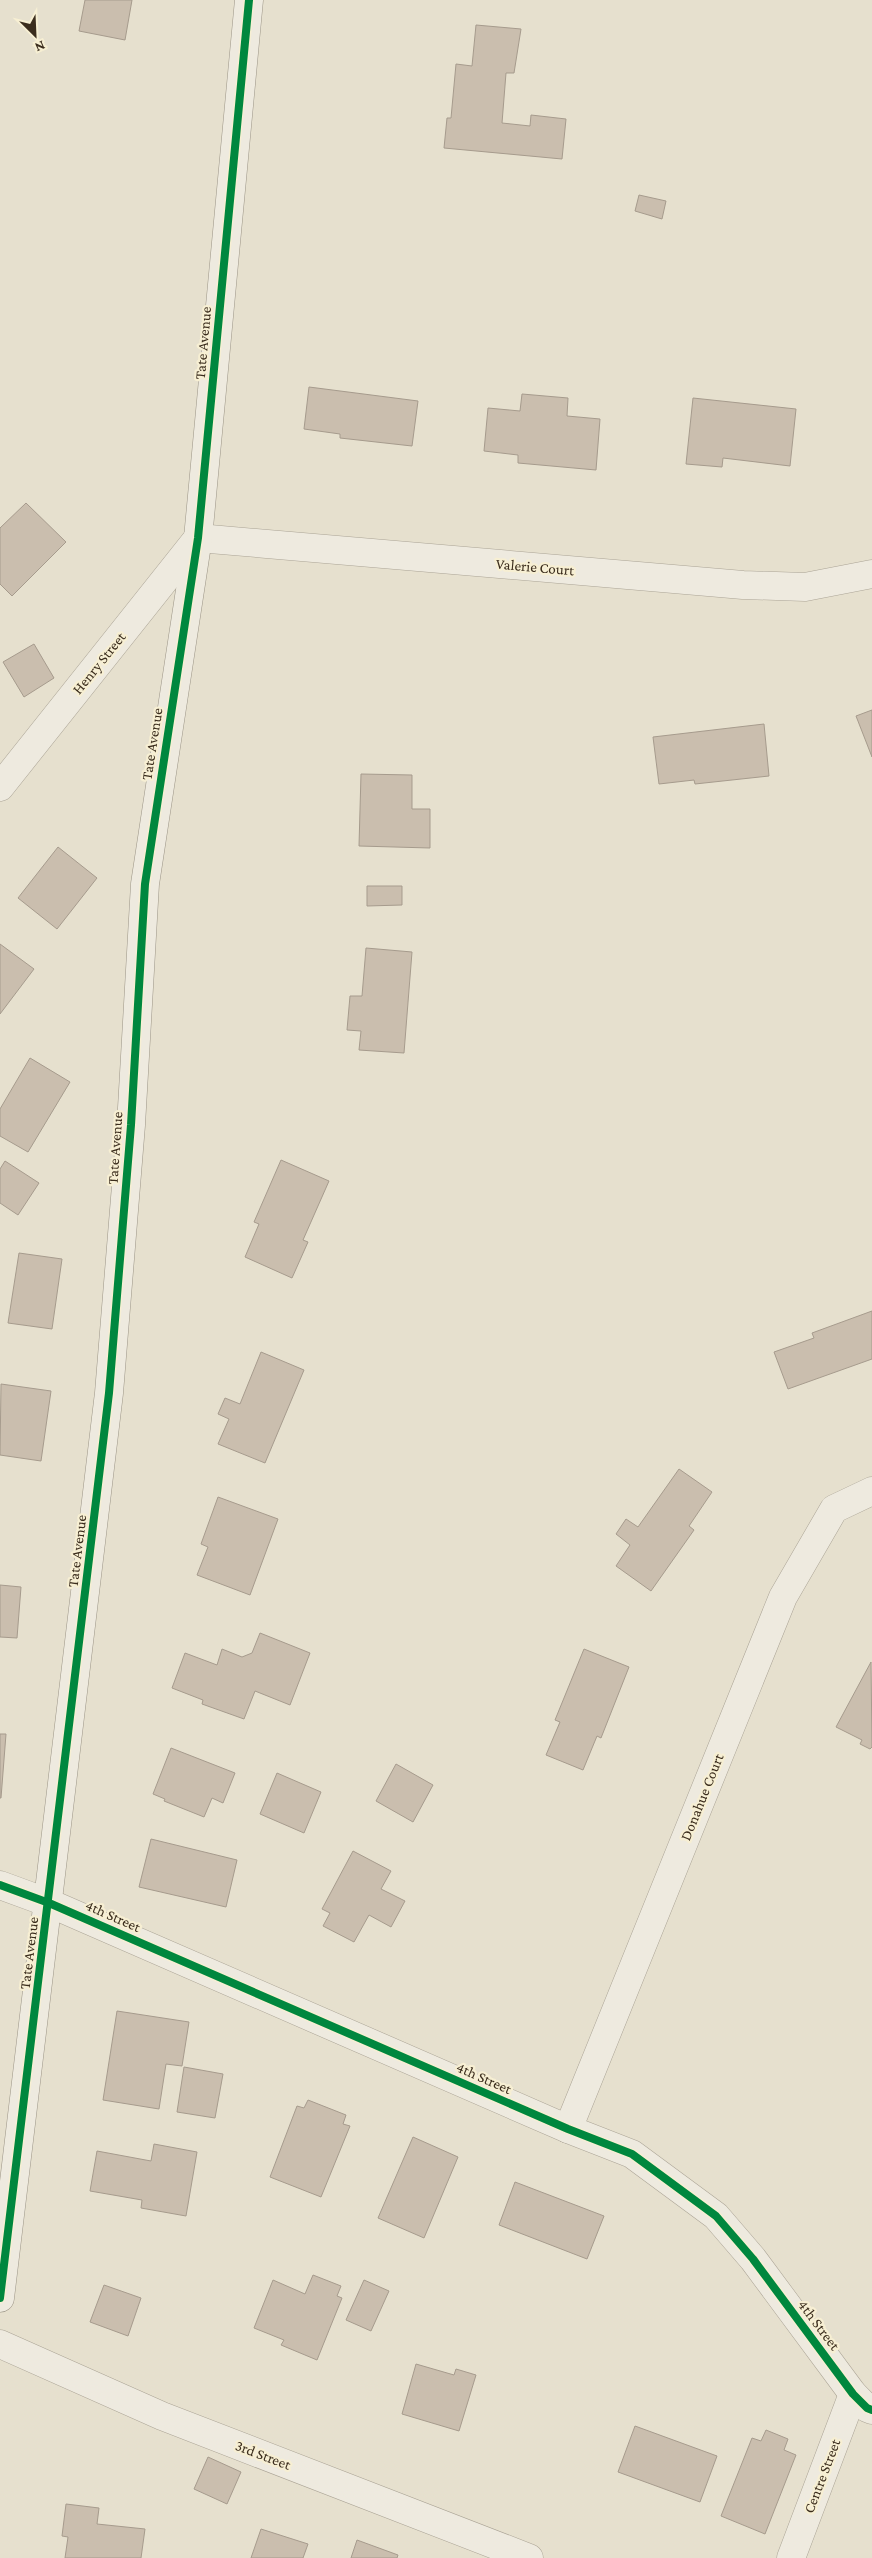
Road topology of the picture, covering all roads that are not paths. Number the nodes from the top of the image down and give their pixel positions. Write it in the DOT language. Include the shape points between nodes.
graph roads {
  1 [pos="249,0"];
  2 [pos="198,538"];
  3 [pos="872,574"];
  4 [pos="0,787"];
  5 [pos="872,1491"];
  6 [pos="0,1885"];
  7 [pos="49,1903"];
  8 [pos="568,2129"];
  9 [pos="0,2298"];
  10 [pos="0,2344"];
  11 [pos="863,2402"];
  12 [pos="528,2558"];
  13 [pos="791,2558"];
  1 -- 2 [label="street, Tate Avenue"];
  2 -- 3 [label="street, Valerie Court" via="743,585 805,587"];
  2 -- 4 [label="street, Henry Street"];
  2 -- 7 [label="street, Tate Avenue" via="144,884 131,1126 109,1393"];
  5 -- 8 [label="street, Donahue Court" via="834,1509 783,1597"];
  6 -- 7 [label="street, 4th Street"];
  7 -- 8 [label="street, 4th Street"];
  7 -- 9 [label="street, Tate Avenue"];
  8 -- 11 [label="street, 4th Street" via="632,2154 716,2216"];
  10 -- 12 [label="street, 3rd Street" via="162,2416"];
  11 -- 13 [label="street, Centre Street"];
}
